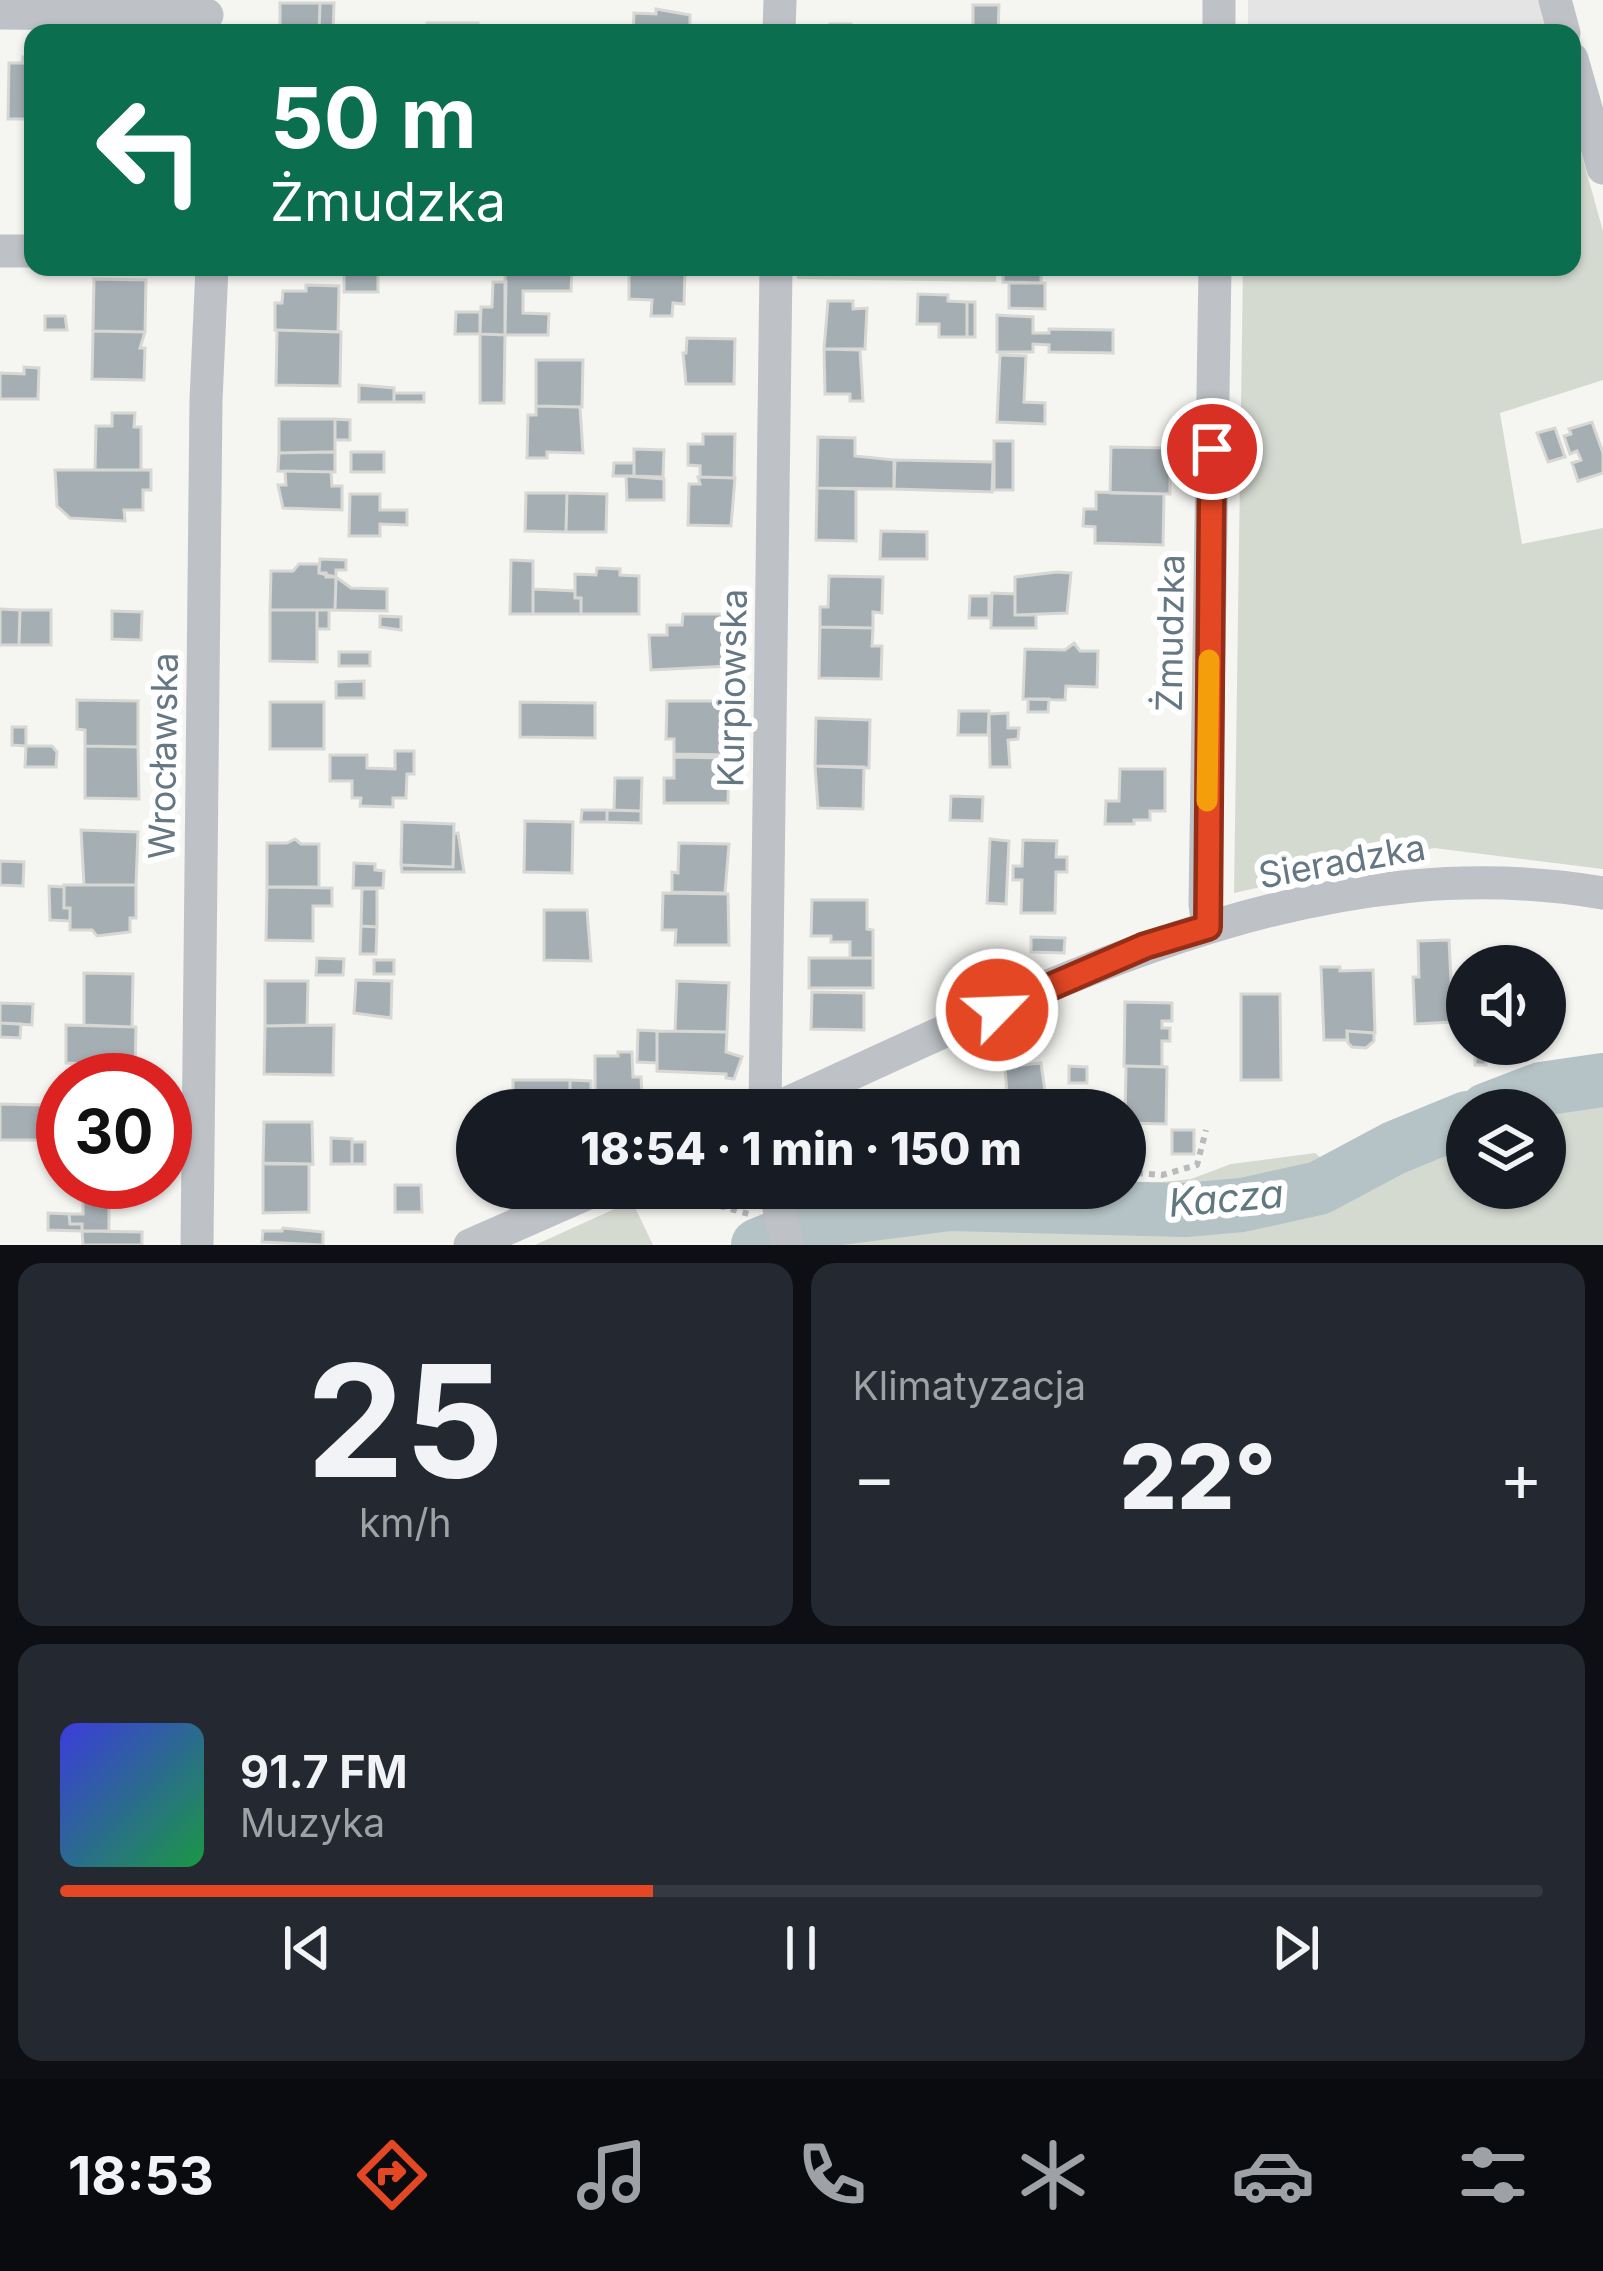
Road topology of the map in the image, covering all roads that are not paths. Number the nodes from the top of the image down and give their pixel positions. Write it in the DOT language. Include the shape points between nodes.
graph roads {
  1 [pos="0,13"];
  2 [pos="208,16"];
  3 [pos="1581,91"];
  4 [pos="1603,168"];
  5 [pos="212,276"];
  6 [pos="776,276"];
  7 [pos="1215,276"];
  8 [pos="1603,893"];
  9 [pos="1208,927"];
  10 [pos="768,1089"];
  11 [pos="816,1089"];
  12 [pos="552,1209"];
  13 [pos="197,1245"];
  14 [pos="470,1245"];
  1 -- 2 [label="street"];
  3 -- 4 [label="street"];
  5 -- 13 [label="street, Wrocławska"];
  6 -- 10 [label="street, Kurpiowska"];
  7 -- 9 [label="street, Żmudzka"];
  8 -- 9 [label="street, Sieradzka" via="1435,881"];
  9 -- 11 [label="street, Sieradzka" via="1086,970"];
  12 -- 14 [label="street"];
}
